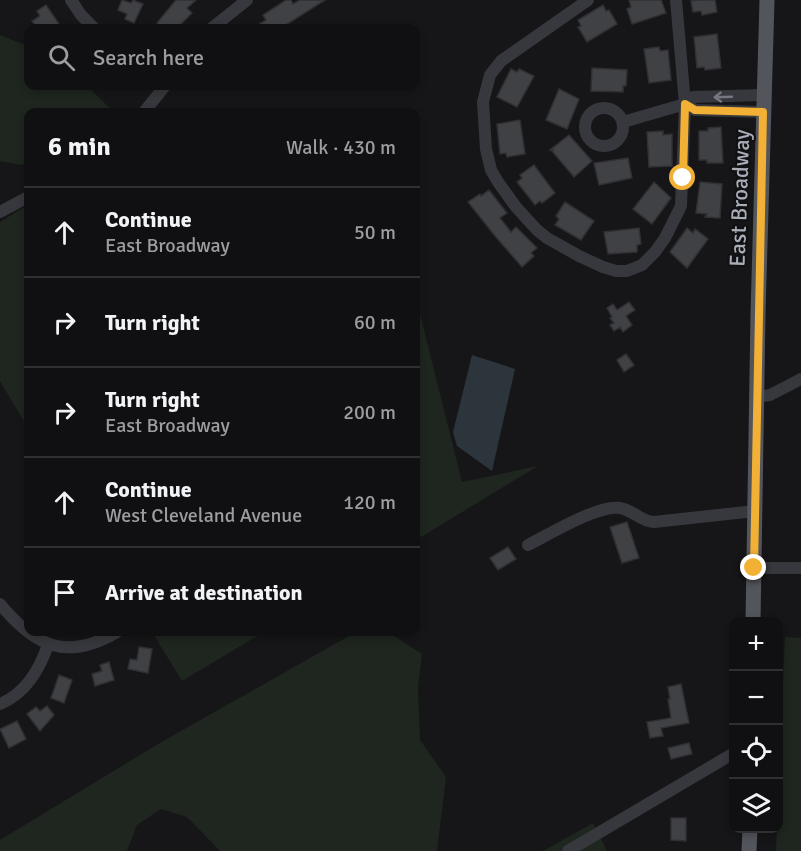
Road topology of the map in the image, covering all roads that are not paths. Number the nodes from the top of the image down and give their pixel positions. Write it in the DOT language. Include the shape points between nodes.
graph roads {
  1 [pos="71,0"];
  2 [pos="247,0"];
  3 [pos="588,0"];
  4 [pos="676,0"];
  5 [pos="767,0"];
  6 [pos="90,24"];
  7 [pos="217,24"];
  8 [pos="162,90"];
  9 [pos="763,95"];
  10 [pos="685,104"];
  11 [pos="147,108"];
  12 [pos="763,112"];
  13 [pos="623,122"];
  14 [pos="24,198"];
  15 [pos="0,212"];
  16 [pos="801,379"];
  17 [pos="757,397"];
  18 [pos="755,511"];
  19 [pos="528,545"];
  20 [pos="754,568"];
  21 [pos="801,568"];
  22 [pos="0,604"];
  23 [pos="753,617"];
  24 [pos="24,630"];
  25 [pos="32,636"];
  26 [pos="110,636"];
  27 [pos="48,645"];
  28 [pos="0,704"];
  29 [pos="729,756"];
  30 [pos="750,833"];
  31 [pos="568,851"];
  32 [pos="749,851"];
  1 -- 6 [label="street"];
  2 -- 7 [label="street"];
  3 -- 10 [label="street" via="501,61 484,94 488,162 498,182 529,222 547,238 603,267 627,271 642,265 665,238 681,206"];
  4 -- 10 [label="street"];
  5 -- 9 [label="main road, East Broadway"];
  8 -- 11 [label="street"];
  9 -- 10 [label="street, one-way" via="693,97"];
  9 -- 12 [label="main road, East Broadway"];
  10 -- 12 [label="street" via="695,110"];
  10 -- 13 [label="street"];
  12 -- 17 [label="main road, East Broadway"];
  14 -- 15 [label="street"];
  16 -- 17 [label="street" via="770,395"];
  17 -- 18 [label="main road, East Broadway"];
  18 -- 19 [label="street" via="646,522 618,507 606,508"];
  18 -- 20 [label="main road, East Broadway"];
  20 -- 21 [label="street"];
  20 -- 23 [label="main road, East Broadway"];
  22 -- 24 [label="street"];
  25 -- 27 [label="street"];
  26 -- 27 [label="street" via="82,646"];
  27 -- 28 [label="street" via="29,682"];
  29 -- 31 [label="street"];
  30 -- 32 [label="main road"];
}
